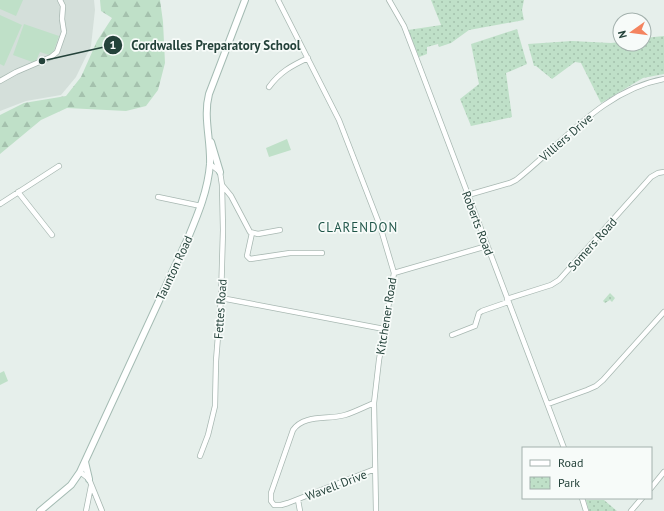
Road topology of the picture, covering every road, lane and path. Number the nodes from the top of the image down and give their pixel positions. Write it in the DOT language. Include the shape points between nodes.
graph roads {
  1 [pos="60,0"];
  2 [pos="245,0"];
  3 [pos="278,0"];
  4 [pos="388,0"];
  5 [pos="308,58"];
  6 [pos="664,79"];
  7 [pos="0,81"];
  8 [pos="269,87"];
  9 [pos="208,137"];
  10 [pos="210,164"];
  11 [pos="59,166"];
  12 [pos="220,172"];
  13 [pos="664,172"];
  14 [pos="222,185"];
  15 [pos="18,192"];
  16 [pos="468,195"];
  17 [pos="158,197"];
  18 [pos="0,204"];
  19 [pos="201,206"];
  20 [pos="280,230"];
  21 [pos="252,233"];
  22 [pos="52,235"];
  23 [pos="487,246"];
  24 [pos="322,253"];
  25 [pos="394,273"];
  26 [pos="221,298"];
  27 [pos="508,301"];
  28 [pos="664,312"];
  29 [pos="384,329"];
  30 [pos="452,335"];
  31 [pos="374,403"];
  32 [pos="548,404"];
  33 [pos="564,447"];
  34 [pos="200,456"];
  35 [pos="85,462"];
  36 [pos="375,469"];
  37 [pos="80,472"];
  38 [pos="664,472"];
  39 [pos="90,482"];
  40 [pos="652,487"];
  41 [pos="582,499"];
  42 [pos="641,499"];
  43 [pos="298,500"];
  44 [pos="40,511"];
  45 [pos="86,511"];
  46 [pos="102,511"];
  47 [pos="300,511"];
  48 [pos="376,511"];
  49 [pos="586,511"];
  50 [pos="631,511"];
  1 -- 7 [label="street" via="63,6 64,32 57,52"];
  2 -- 9 [label="street, Taunton Road" via="209,94 206,112"];
  3 -- 5 [label="street, Kitchener Road"];
  4 -- 16 [label="street, Roberts Road" via="404,26"];
  5 -- 8 [label="street" via="282,73"];
  5 -- 25 [label="street, Kitchener Road" via="339,120 380,226"];
  6 -- 16 [label="street, Villiers Drive" via="650,81 611,99 516,180"];
  9 -- 10 [label="street, Taunton Road"];
  9 -- 12 [label="street"];
  10 -- 12 [label="street"];
  10 -- 19 [label="street, Taunton Road"];
  11 -- 15 [label="street"];
  12 -- 14 [label="street, Fettes Road"];
  13 -- 27 [label="street, Somers Road" via="651,177 560,280"];
  14 -- 21 [label="street"];
  14 -- 26 [label="street, Fettes Road"];
  15 -- 18 [label="street"];
  15 -- 22 [label="street"];
  16 -- 23 [label="street, Roberts Road"];
  17 -- 19 [label="street"];
  19 -- 35 [label="street, Taunton Road" via="179,260"];
  20 -- 21 [label="street"];
  21 -- 24 [label="street" via="247,256 250,259 290,253"];
  23 -- 25 [label="street"];
  23 -- 27 [label="street, Roberts Road"];
  25 -- 29 [label="street, Kitchener Road"];
  26 -- 29 [label="street"];
  26 -- 34 [label="street, Fettes Road" via="214,406"];
  27 -- 30 [label="street, Somers Road" via="482,311 475,326"];
  27 -- 32 [label="street, Roberts Road"];
  28 -- 32 [label="street" via="596,386"];
  29 -- 31 [label="street, Kitchener Road"];
  31 -- 36 [label="street, Kitchener Road"];
  31 -- 43 [label="street, Wavell Drive" via="343,415 297,424 270,497 272,503 277,505"];
  32 -- 33 [label="street, Roberts Road"];
  35 -- 37 [label="street, Taunton Road"];
  35 -- 39 [label="street"];
  36 -- 43 [label="street, Wavell Drive"];
  36 -- 48 [label="street, Kitchener Road"];
  37 -- 39 [label="street"];
  37 -- 44 [label="street, Taunton Road" via="71,485"];
  38 -- 40 [label="street"];
  39 -- 45 [label="street"];
  39 -- 46 [label="street"];
  41 -- 49 [label="street"];
  42 -- 50 [label="street"];
  43 -- 47 [label="street"];
}
